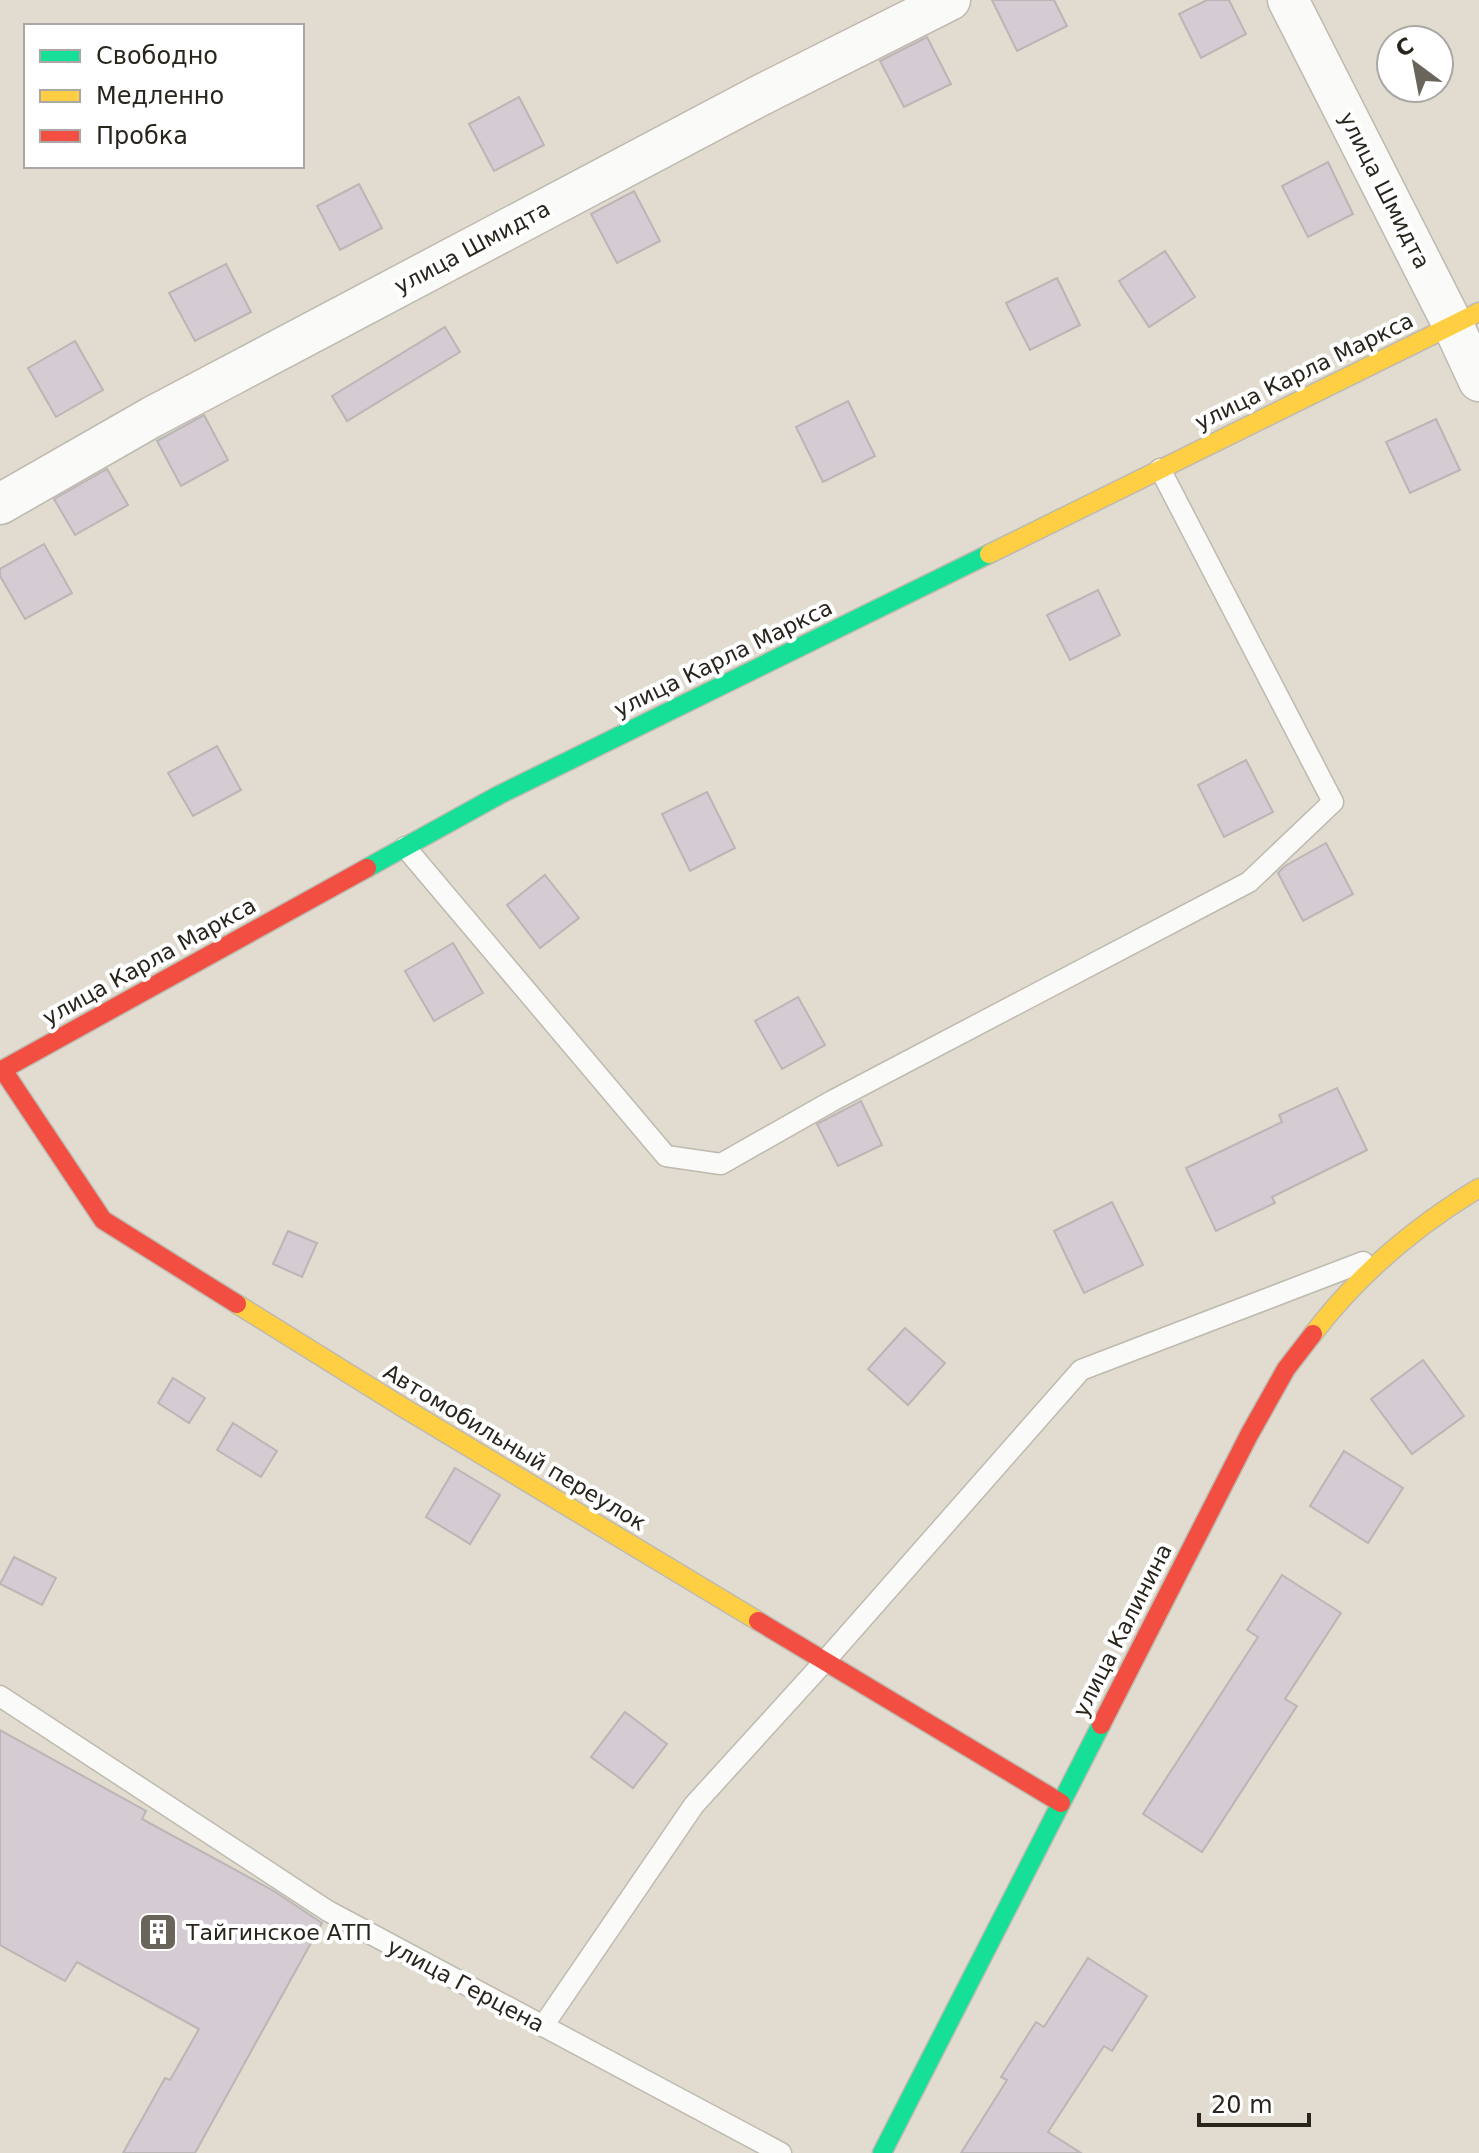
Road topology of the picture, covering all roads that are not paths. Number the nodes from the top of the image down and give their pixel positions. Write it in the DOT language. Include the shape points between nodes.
graph roads {
  1 [pos="950,0"];
  2 [pos="1288,0"];
  3 [pos="1466,318"];
  4 [pos="1479,381"];
  5 [pos="1160,469"];
  6 [pos="0,504"];
  7 [pos="405,847"];
  8 [pos="1,1070"];
  9 [pos="1479,1188"];
  10 [pos="1393,1250"];
  11 [pos="825,1661"];
  12 [pos="0,1696"];
  13 [pos="1061,1803"];
  14 [pos="543,2026"];
  15 [pos="781,2153"];
  16 [pos="882,2153"];
  1 -- 6 [label="street, улица Шмидта" via="152,417"];
  2 -- 3 [label="street, улица Шмидта"];
  3 -- 4 [label="street, улица Шмидта"];
  3 -- 5 [label="street, улица Карла Маркса"];
  5 -- 7 [label="street, улица Карла Маркса" via="499,795"];
  5 -- 7 [label="lane" via="1333,802 1249,882 721,1164 666,1156"];
  7 -- 8 [label="street, улица Карла Маркса"];
  8 -- 11 [label="street, Автомобильный переулок" via="103,1220"];
  9 -- 10 [label="street, улица Калинина"];
  10 -- 11 [label="lane" via="1081,1370"];
  10 -- 13 [label="street, улица Калинина" via="1338,1301 1286,1369"];
  11 -- 13 [label="street, Автомобильный переулок"];
  11 -- 14 [label="lane" via="694,1805"];
  12 -- 14 [label="lane, улица Герцена" via="328,1911"];
  13 -- 16 [label="street, улица Калинина"];
  14 -- 15 [label="lane, улица Герцена"];
}
